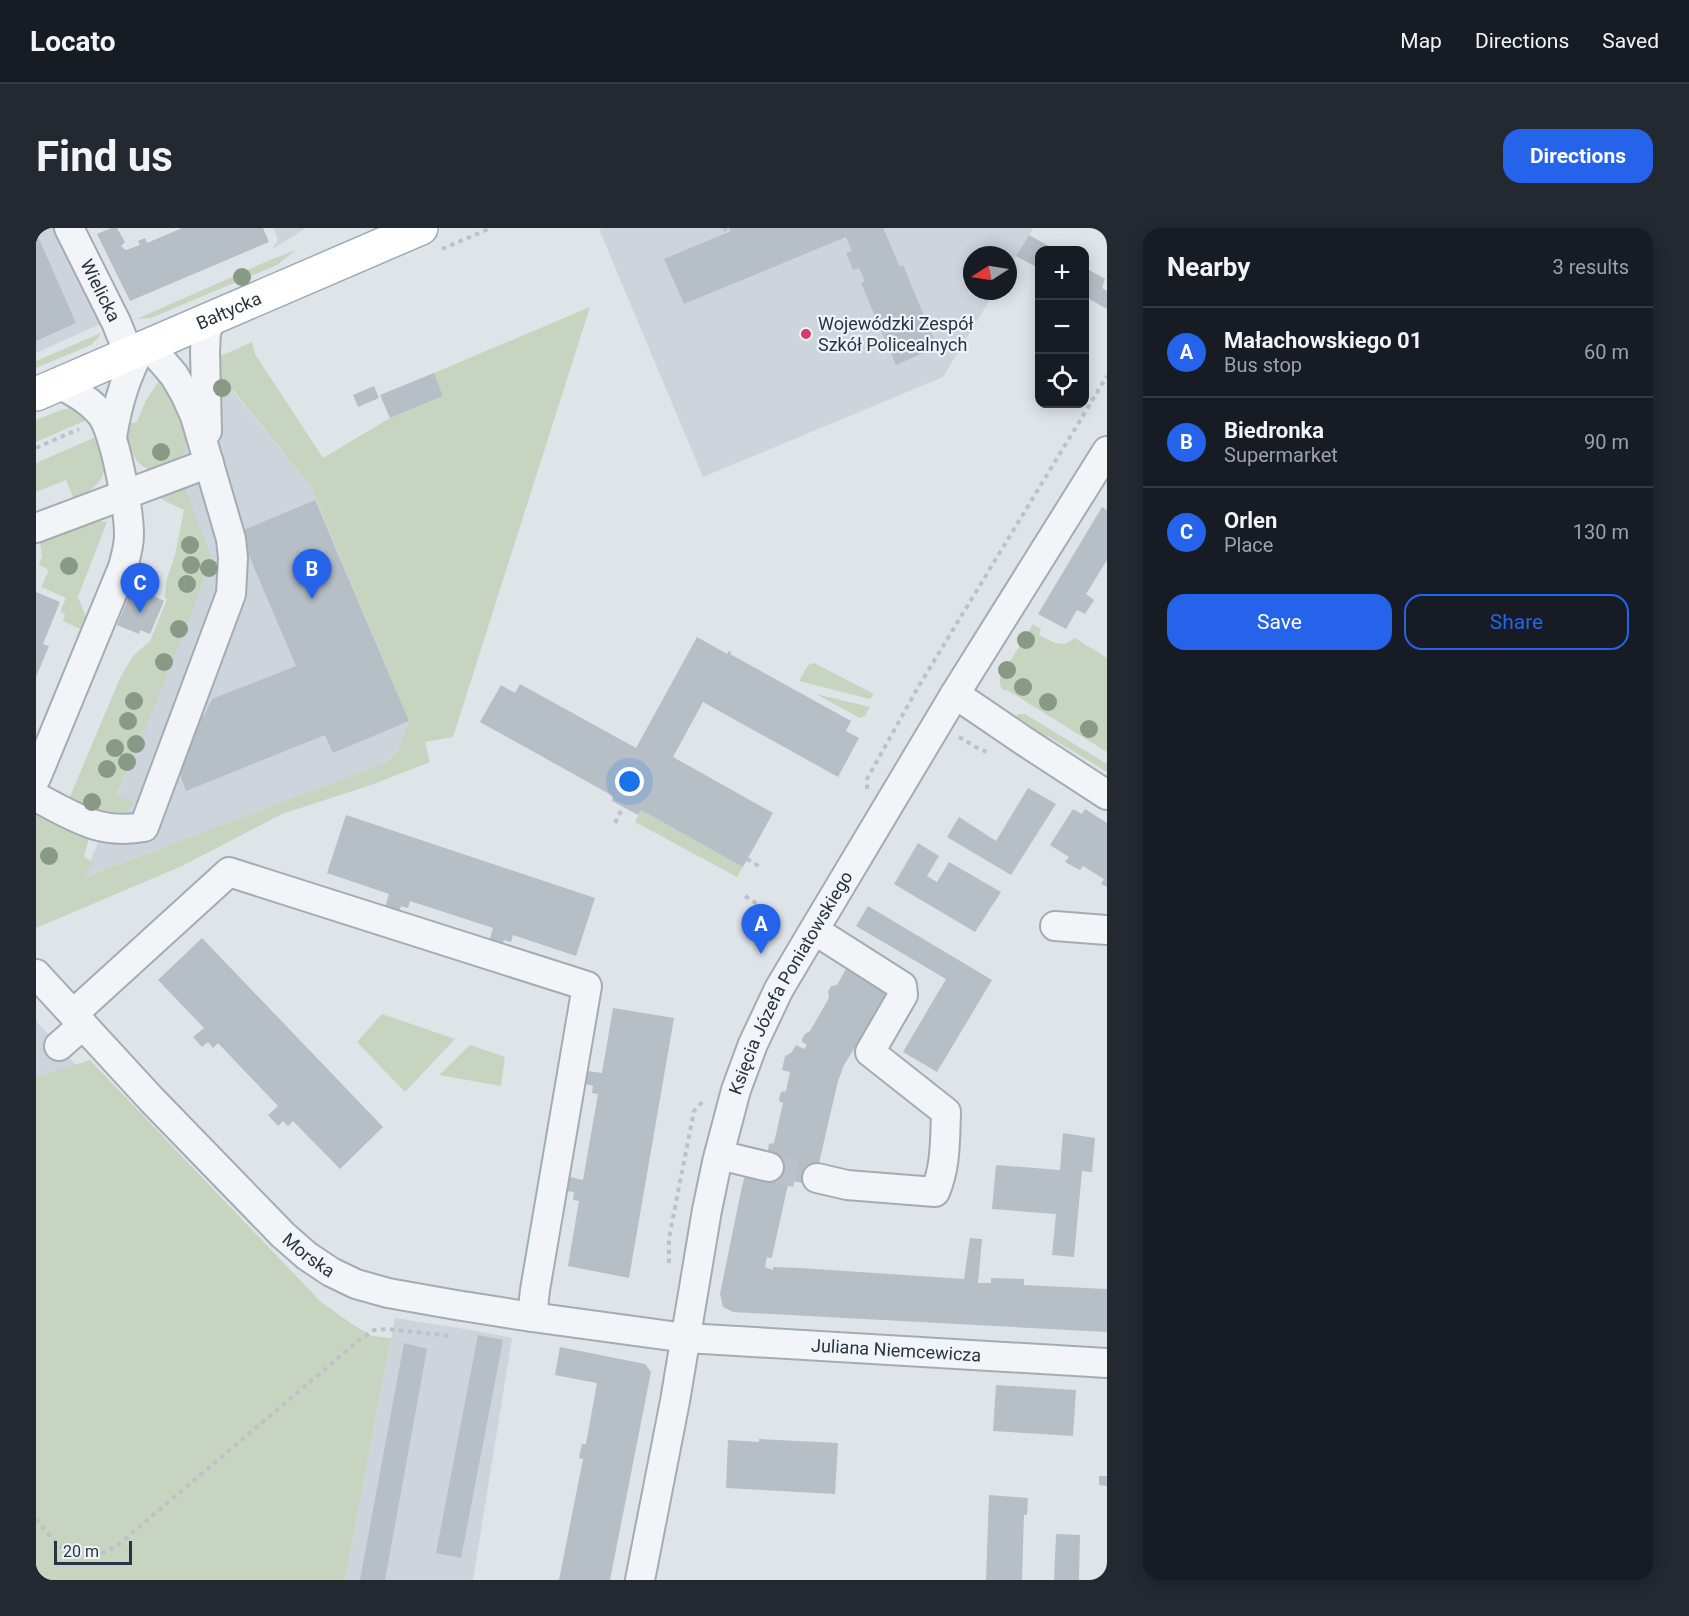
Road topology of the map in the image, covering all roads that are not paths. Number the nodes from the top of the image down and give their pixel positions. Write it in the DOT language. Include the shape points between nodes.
graph roads {
  1 [pos="69,228"];
  2 [pos="421,228"];
  3 [pos="212,318"];
  4 [pos="140,350"];
  5 [pos="47,389"];
  6 [pos="112,437"];
  7 [pos="1107,450"];
  8 [pos="209,463"];
  9 [pos="124,495"];
  10 [pos="36,528"];
  11 [pos="955,694"];
  12 [pos="36,778"];
  13 [pos="1107,795"];
  14 [pos="36,797"];
  15 [pos="1055,926"];
  16 [pos="814,930"];
  17 [pos="1107,930"];
  18 [pos="36,974"];
  19 [pos="78,1020"];
  20 [pos="59,1046"];
  21 [pos="719,1155"];
  22 [pos="769,1167"];
  23 [pos="817,1178"];
  24 [pos="532,1317"];
  25 [pos="686,1338"];
  26 [pos="1107,1363"];
  27 [pos="640,1580"];
  1 -- 4 [label="street, Wielicka" via="116,322"];
  2 -- 3 [label="main road, Bałtycka"];
  3 -- 4 [label="main road, Bałtycka"];
  3 -- 8 [label="street" via="205,351"];
  4 -- 5 [label="main road, Bałtycka"];
  4 -- 6 [label="street" via="119,399"];
  4 -- 8 [label="street, Wielicka" via="174,375 195,416"];
  5 -- 6 [label="street" via="72,390 82,396 102,414"];
  6 -- 9 [label="street"];
  7 -- 11 [label="street, Księcia Józefa Poniatowskiego"];
  8 -- 9 [label="street"];
  8 -- 14 [label="street" via="231,539 231,594 144,827 101,828"];
  9 -- 10 [label="street"];
  9 -- 12 [label="street" via="129,534 123,567"];
  11 -- 13 [label="street"];
  11 -- 16 [label="street, Księcia Józefa Poniatowskiego"];
  15 -- 17 [label="street"];
  16 -- 21 [label="street, Księcia Józefa Poniatowskiego" via="779,989 753,1044"];
  16 -- 23 [label="street" via="902,986 903,995 870,1052 946,1112 944,1161 935,1192 846,1185"];
  18 -- 19 [label="street, Morska"];
  19 -- 20 [label="street"];
  19 -- 24 [label="street, Morska" via="283,1235 331,1272 370,1288"];
  19 -- 24 [label="street" via="229,872 587,986"];
  21 -- 22 [label="street"];
  21 -- 25 [label="street, Księcia Józefa Poniatowskiego"];
  24 -- 25 [label="street, Morska"];
  25 -- 26 [label="street, Juliana Niemcewicza"];
  25 -- 27 [label="street, Księcia Józefa Poniatowskiego"];
}
